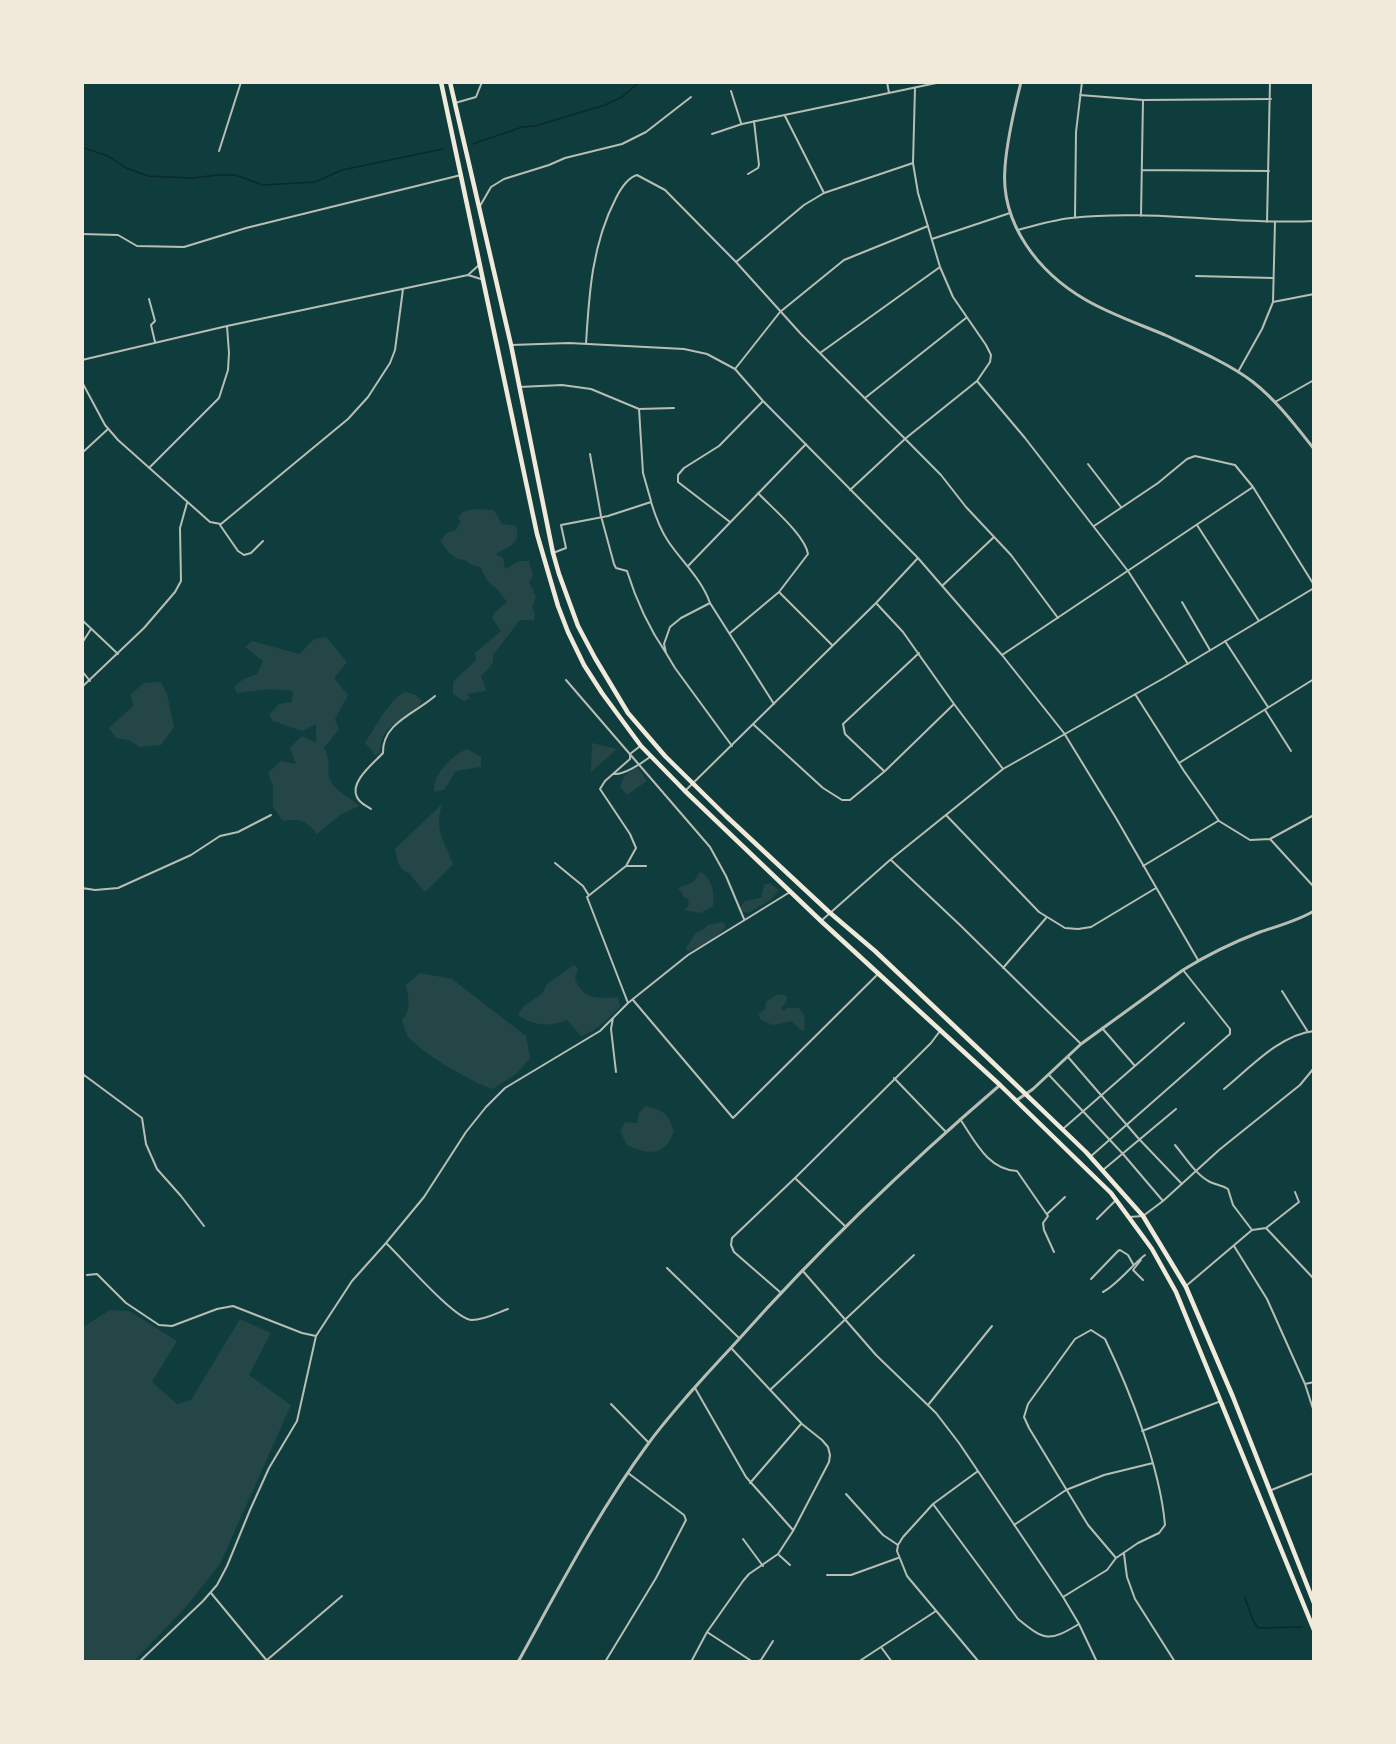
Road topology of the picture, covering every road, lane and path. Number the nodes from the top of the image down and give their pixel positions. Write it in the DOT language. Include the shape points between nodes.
graph roads {
  1 [pos="241,82"];
  2 [pos="441,82"];
  3 [pos="450,82"];
  4 [pos="482,82"];
  5 [pos="887,82"];
  6 [pos="941,82"];
  7 [pos="1020,82"];
  8 [pos="1082,82"];
  9 [pos="1270,82"];
  10 [pos="915,88"];
  11 [pos="731,91"];
  12 [pos="889,93"];
  13 [pos="1080,95"];
  14 [pos="690,97"];
  15 [pos="1143,99"];
  16 [pos="1271,99"];
  17 [pos="455,103"];
  18 [pos="785,116"];
  19 [pos="754,121"];
  20 [pos="742,124"];
  21 [pos="712,135"];
  22 [pos="219,151"];
  23 [pos="913,163"];
  24 [pos="1142,170"];
  25 [pos="1269,171"];
  26 [pos="748,174"];
  27 [pos="461,175"];
  28 [pos="824,193"];
  29 [pos="478,209"];
  30 [pos="1010,213"];
  31 [pos="1141,216"];
  32 [pos="1075,218"];
  33 [pos="1314,221"];
  34 [pos="1268,222"];
  35 [pos="1275,222"];
  36 [pos="928,226"];
  37 [pos="1017,230"];
  38 [pos="82,234"];
  39 [pos="932,239"];
  40 [pos="736,262"];
  41 [pos="481,263"];
  42 [pos="940,267"];
  43 [pos="468,275"];
  44 [pos="1196,276"];
  45 [pos="1273,278"];
  46 [pos="484,280"];
  47 [pos="403,289"];
  48 [pos="1314,294"];
  49 [pos="149,299"];
  50 [pos="1273,302"];
  51 [pos="780,312"];
  52 [pos="967,318"];
  53 [pos="227,326"];
  54 [pos="155,342"];
  55 [pos="586,344"];
  56 [pos="511,345"];
  57 [pos="820,353"];
  58 [pos="82,360"];
  59 [pos="735,369"];
  60 [pos="1238,372"];
  61 [pos="1314,380"];
  62 [pos="977,381"];
  63 [pos="82,382"];
  64 [pos="519,387"];
  65 [pos="865,398"];
  66 [pos="521,401"];
  67 [pos="763,401"];
  68 [pos="1275,402"];
  69 [pos="509,404"];
  70 [pos="674,408"];
  71 [pos="639,409"];
  72 [pos="108,429"];
  73 [pos="906,438"];
  74 [pos="806,444"];
  75 [pos="1314,449"];
  76 [pos="82,453"];
  77 [pos="590,454"];
  78 [pos="1089,464"];
  79 [pos="149,468"];
  80 [pos="1253,487"];
  81 [pos="850,490"];
  82 [pos="758,493"];
  83 [pos="651,502"];
  84 [pos="187,503"];
  85 [pos="1121,507"];
  86 [pos="601,516"];
  87 [pos="730,522"];
  88 [pos="220,525"];
  89 [pos="1197,525"];
  90 [pos="1094,526"];
  91 [pos="994,537"];
  92 [pos="263,541"];
  93 [pos="553,553"];
  94 [pos="918,558"];
  95 [pos="688,566"];
  96 [pos="1128,571"];
  97 [pos="942,586"];
  98 [pos="1314,586"];
  99 [pos="779,592"];
  100 [pos="1182,602"];
  101 [pos="710,603"];
  102 [pos="876,603"];
  103 [pos="1058,618"];
  104 [pos="82,620"];
  105 [pos="1259,621"];
  106 [pos="91,629"];
  107 [pos="729,633"];
  108 [pos="1225,641"];
  109 [pos="82,643"];
  110 [pos="832,645"];
  111 [pos="1210,650"];
  112 [pos="666,653"];
  113 [pos="919,653"];
  114 [pos="117,654"];
  115 [pos="1002,655"];
  116 [pos="1188,664"];
  117 [pos="82,671"];
  118 [pos="1314,679"];
  119 [pos="566,680"];
  120 [pos="90,681"];
  121 [pos="82,687"];
  122 [pos="1135,694"];
  123 [pos="435,696"];
  124 [pos="774,704"];
  125 [pos="954,704"];
  126 [pos="1266,709"];
  127 [pos="754,724"];
  128 [pos="1064,734"];
  129 [pos="641,746"];
  130 [pos="732,746"];
  131 [pos="1291,751"];
  132 [pos="630,754"];
  133 [pos="650,757"];
  134 [pos="1179,763"];
  135 [pos="640,765"];
  136 [pos="1003,769"];
  137 [pos="885,771"];
  138 [pos="614,774"];
  139 [pos="693,784"];
  140 [pos="685,791"];
  141 [pos="371,810"];
  142 [pos="271,815"];
  143 [pos="946,815"];
  144 [pos="1314,815"];
  145 [pos="1219,821"];
  146 [pos="1270,839"];
  147 [pos="890,860"];
  148 [pos="555,863"];
  149 [pos="626,866"];
  150 [pos="646,866"];
  151 [pos="1143,866"];
  152 [pos="1314,887"];
  153 [pos="82,888"];
  154 [pos="1156,888"];
  155 [pos="790,892"];
  156 [pos="588,894"];
  157 [pos="1314,911"];
  158 [pos="830,912"];
  159 [pos="1046,918"];
  160 [pos="744,919"];
  161 [pos="821,921"];
  162 [pos="1198,960"];
  163 [pos="1003,968"];
  164 [pos="1183,970"];
  165 [pos="878,974"];
  166 [pos="1282,991"];
  167 [pos="633,1000"];
  168 [pos="927,1000"];
  169 [pos="628,1003"];
  170 [pos="916,1010"];
  171 [pos="614,1018"];
  172 [pos="1184,1023"];
  173 [pos="1101,1028"];
  174 [pos="940,1031"];
  175 [pos="1314,1031"];
  176 [pos="1308,1032"];
  177 [pos="1081,1044"];
  178 [pos="1067,1057"];
  179 [pos="1135,1066"];
  180 [pos="1314,1068"];
  181 [pos="616,1072"];
  182 [pos="83,1074"];
  183 [pos="1049,1074"];
  184 [pos="894,1078"];
  185 [pos="82,1081"];
  186 [pos="999,1085"];
  187 [pos="1224,1089"];
  188 [pos="1026,1095"];
  189 [pos="1100,1096"];
  190 [pos="1015,1101"];
  191 [pos="1176,1109"];
  192 [pos="1083,1111"];
  193 [pos="960,1119"];
  194 [pos="1127,1125"];
  195 [pos="1062,1130"];
  196 [pos="946,1132"];
  197 [pos="1139,1139"];
  198 [pos="1109,1140"];
  199 [pos="1175,1145"];
  200 [pos="1123,1154"];
  201 [pos="1090,1157"];
  202 [pos="1103,1170"];
  203 [pos="1197,1171"];
  204 [pos="795,1178"];
  205 [pos="1182,1184"];
  206 [pos="1295,1192"];
  207 [pos="1065,1197"];
  208 [pos="1116,1200"];
  209 [pos="1163,1201"];
  210 [pos="1047,1214"];
  211 [pos="1143,1216"];
  212 [pos="1129,1217"];
  213 [pos="1097,1219"];
  214 [pos="204,1226"];
  215 [pos="846,1227"];
  216 [pos="1266,1228"];
  217 [pos="1252,1230"];
  218 [pos="386,1243"];
  219 [pos="1234,1246"];
  220 [pos="1152,1249"];
  221 [pos="1054,1252"];
  222 [pos="914,1255"];
  223 [pos="1145,1255"];
  224 [pos="1133,1264"];
  225 [pos="667,1268"];
  226 [pos="802,1270"];
  227 [pos="87,1275"];
  228 [pos="1091,1279"];
  229 [pos="1314,1279"];
  230 [pos="1143,1280"];
  231 [pos="1186,1287"];
  232 [pos="780,1292"];
  233 [pos="1104,1292"];
  234 [pos="508,1310"];
  235 [pos="845,1318"];
  236 [pos="992,1326"];
  237 [pos="316,1336"];
  238 [pos="739,1338"];
  239 [pos="731,1347"];
  240 [pos="1314,1382"];
  241 [pos="1305,1384"];
  242 [pos="694,1388"];
  243 [pos="770,1390"];
  244 [pos="1222,1401"];
  245 [pos="611,1404"];
  246 [pos="928,1405"];
  247 [pos="1314,1412"];
  248 [pos="802,1424"];
  249 [pos="1142,1431"];
  250 [pos="649,1443"];
  251 [pos="1153,1462"];
  252 [pos="978,1471"];
  253 [pos="628,1473"];
  254 [pos="1314,1473"];
  255 [pos="750,1483"];
  256 [pos="1066,1490"];
  257 [pos="1269,1491"];
  258 [pos="846,1494"];
  259 [pos="933,1504"];
  260 [pos="1014,1525"];
  261 [pos="793,1531"];
  262 [pos="743,1539"];
  263 [pos="898,1545"];
  264 [pos="1124,1553"];
  265 [pos="778,1554"];
  266 [pos="898,1558"];
  267 [pos="1116,1558"];
  268 [pos="790,1565"];
  269 [pos="763,1566"];
  270 [pos="827,1575"];
  271 [pos="1312,1592"];
  272 [pos="211,1593"];
  273 [pos="342,1596"];
  274 [pos="1063,1597"];
  275 [pos="1314,1603"];
  276 [pos="1314,1609"];
  277 [pos="936,1611"];
  278 [pos="1306,1611"];
  279 [pos="1079,1624"];
  280 [pos="1314,1630"];
  281 [pos="707,1632"];
  282 [pos="773,1641"];
  283 [pos="880,1647"];
  284 [pos="268,1661"];
  285 [pos="139,1662"];
  286 [pos="519,1662"];
  287 [pos="605,1662"];
  288 [pos="691,1662"];
  289 [pos="755,1662"];
  290 [pos="858,1662"];
  291 [pos="892,1662"];
  292 [pos="979,1662"];
  293 [pos="1097,1662"];
  294 [pos="1175,1662"];
  295 [pos="1263,1662"];
  296 [pos="1268,1662"];
  1 -- 22 [label="street"];
  2 -- 27 [label="highway"];
  3 -- 17 [label="highway"];
  4 -- 17 [label="street" via="476,97"];
  5 -- 12 [label="street"];
  6 -- 10 [label="street"];
  7 -- 30 [label="street" via="1005,169"];
  8 -- 13 [label="street"];
  9 -- 16 [label="street"];
  10 -- 12 [label="street"];
  10 -- 23 [label="street"];
  11 -- 20 [label="street"];
  12 -- 18 [label="street"];
  13 -- 15 [label="street"];
  13 -- 32 [label="street"];
  14 -- 29 [label="street" via="629,141 504,179 491,187"];
  15 -- 16 [label="street"];
  15 -- 24 [label="street"];
  16 -- 25 [label="street"];
  17 -- 29 [label="highway"];
  18 -- 19 [label="street"];
  18 -- 28 [label="street"];
  19 -- 20 [label="street"];
  19 -- 26 [label="street" via="759,165"];
  20 -- 21 [label="street"];
  23 -- 28 [label="street"];
  23 -- 36 [label="street"];
  24 -- 25 [label="street"];
  24 -- 31 [label="street"];
  25 -- 34 [label="street"];
  27 -- 38 [label="street" via="184,247 142,246 118,235"];
  27 -- 41 [label="highway"];
  28 -- 40 [label="street" via="796,211"];
  29 -- 56 [label="highway"];
  30 -- 37 [label="street"];
  30 -- 39 [label="street"];
  31 -- 32 [label="street"];
  31 -- 34 [label="street"];
  32 -- 37 [label="street"];
  33 -- 35 [label="street"];
  34 -- 35 [label="street"];
  35 -- 45 [label="street"];
  36 -- 39 [label="street"];
  36 -- 51 [label="street" via="844,260"];
  37 -- 60 [label="street" via="1049,273 1084,299"];
  39 -- 42 [label="street"];
  40 -- 51 [label="street"];
  40 -- 55 [label="street" via="666,190 639,175 632,176 611,208 594,259"];
  41 -- 43 [label="street"];
  41 -- 46 [label="highway"];
  42 -- 52 [label="street"];
  42 -- 57 [label="street"];
  43 -- 46 [label="street"];
  43 -- 47 [label="street"];
  44 -- 45 [label="street"];
  45 -- 50 [label="street"];
  46 -- 69 [label="highway"];
  47 -- 53 [label="street"];
  47 -- 88 [label="street" via="395,350 368,397 348,419"];
  48 -- 50 [label="street"];
  49 -- 54 [label="street"];
  50 -- 60 [label="street"];
  51 -- 57 [label="street"];
  51 -- 59 [label="street"];
  52 -- 62 [label="street" via="990,355 990,362"];
  52 -- 65 [label="street"];
  53 -- 54 [label="street"];
  53 -- 79 [label="street" via="230,353 219,398"];
  54 -- 58 [label="street"];
  55 -- 56 [label="street"];
  55 -- 59 [label="street" via="684,349 707,354"];
  56 -- 64 [label="highway"];
  57 -- 65 [label="street"];
  59 -- 67 [label="street"];
  60 -- 68 [label="street"];
  61 -- 68 [label="street"];
  62 -- 73 [label="street"];
  62 -- 90 [label="street"];
  63 -- 72 [label="street"];
  64 -- 66 [label="highway"];
  64 -- 71 [label="street" via="562,385 591,389"];
  65 -- 73 [label="street"];
  66 -- 69 [label="highway"];
  66 -- 93 [label="highway"];
  67 -- 74 [label="street"];
  67 -- 87 [label="street" via="719,446 678,475 678,482"];
  68 -- 75 [label="street"];
  69 -- 129 [label="highway" via="537,534 558,606 584,664"];
  70 -- 71 [label="street"];
  71 -- 83 [label="street" via="643,473"];
  72 -- 76 [label="street"];
  72 -- 79 [label="street"];
  73 -- 81 [label="street"];
  73 -- 91 [label="street"];
  74 -- 81 [label="street"];
  74 -- 82 [label="street"];
  77 -- 86 [label="street"];
  78 -- 85 [label="street"];
  79 -- 84 [label="street"];
  80 -- 85 [label="street" via="1235,465 1195,456"];
  80 -- 89 [label="street"];
  80 -- 98 [label="street"];
  81 -- 94 [label="street"];
  82 -- 87 [label="street"];
  82 -- 99 [label="street" via="807,548 808,554"];
  83 -- 86 [label="street"];
  83 -- 95 [label="street" via="668,541"];
  84 -- 88 [label="street" via="210,522"];
  84 -- 114 [label="street" via="180,528 182,581"];
  85 -- 90 [label="street"];
  86 -- 93 [label="street" via="561,525 566,548"];
  86 -- 112 [label="street" via="614,564 627,571 640,608"];
  87 -- 95 [label="street"];
  88 -- 92 [label="street" via="244,555"];
  89 -- 96 [label="street"];
  89 -- 105 [label="street"];
  90 -- 96 [label="street"];
  91 -- 97 [label="street"];
  91 -- 103 [label="street"];
  93 -- 139 [label="highway" via="578,626 611,687 637,724"];
  94 -- 97 [label="street"];
  94 -- 102 [label="street"];
  95 -- 101 [label="street"];
  96 -- 103 [label="street"];
  96 -- 116 [label="street"];
  97 -- 115 [label="street"];
  98 -- 105 [label="street"];
  99 -- 107 [label="street"];
  99 -- 110 [label="street"];
  100 -- 111 [label="street"];
  101 -- 107 [label="street"];
  101 -- 112 [label="street" via="670,627 664,644"];
  102 -- 110 [label="street"];
  102 -- 113 [label="street"];
  103 -- 115 [label="street"];
  104 -- 106 [label="street"];
  105 -- 108 [label="street"];
  106 -- 109 [label="street"];
  106 -- 114 [label="street"];
  107 -- 124 [label="street"];
  108 -- 111 [label="street"];
  108 -- 126 [label="street"];
  110 -- 124 [label="street"];
  111 -- 116 [label="street"];
  112 -- 130 [label="street"];
  113 -- 125 [label="street"];
  113 -- 137 [label="street" via="843,724 845,734"];
  114 -- 120 [label="street"];
  115 -- 128 [label="street"];
  116 -- 122 [label="street"];
  117 -- 120 [label="street"];
  118 -- 126 [label="street"];
  119 -- 132 [label="street"];
  120 -- 121 [label="street"];
  122 -- 128 [label="street"];
  122 -- 134 [label="street"];
  123 -- 141 [label="street" via="389,729 382,753 359,779 356,797"];
  124 -- 127 [label="street"];
  125 -- 136 [label="street"];
  125 -- 137 [label="street"];
  126 -- 131 [label="street"];
  126 -- 134 [label="street"];
  127 -- 130 [label="street"];
  127 -- 137 [label="street" via="801,770 842,800 857,796"];
  128 -- 136 [label="street"];
  128 -- 151 [label="street"];
  129 -- 132 [label="street"];
  129 -- 133 [label="highway"];
  130 -- 139 [label="street"];
  132 -- 135 [label="street"];
  132 -- 138 [label="street" via="630,759"];
  133 -- 135 [label="street"];
  133 -- 140 [label="highway"];
  134 -- 145 [label="street"];
  135 -- 138 [label="street"];
  135 -- 160 [label="street" via="711,850"];
  136 -- 143 [label="street"];
  138 -- 149 [label="street" via="600,789 636,845"];
  139 -- 140 [label="street"];
  139 -- 158 [label="highway"];
  140 -- 155 [label="highway"];
  142 -- 153 [label="street" via="238,832 220,836 191,855 118,888"];
  143 -- 147 [label="street"];
  143 -- 159 [label="street"];
  144 -- 146 [label="street"];
  145 -- 146 [label="street" via="1250,840"];
  145 -- 151 [label="street"];
  146 -- 152 [label="street"];
  147 -- 158 [label="street"];
  147 -- 163 [label="street"];
  148 -- 156 [label="street"];
  149 -- 150 [label="street"];
  149 -- 156 [label="street"];
  151 -- 154 [label="street"];
  154 -- 159 [label="street" via="1090,927 1065,928"];
  154 -- 162 [label="street"];
  155 -- 160 [label="street"];
  155 -- 161 [label="highway"];
  156 -- 169 [label="street" via="587,900"];
  157 -- 162 [label="street"];
  158 -- 161 [label="street"];
  158 -- 168 [label="highway"];
  159 -- 163 [label="street"];
  160 -- 167 [label="street" via="688,955"];
  161 -- 165 [label="highway"];
  162 -- 164 [label="street"];
  163 -- 177 [label="street"];
  164 -- 173 [label="street"];
  164 -- 194 [label="street" via="1230,1034"];
  165 -- 167 [label="street" via="733,1118"];
  165 -- 170 [label="highway"];
  166 -- 176 [label="street"];
  167 -- 169 [label="street"];
  168 -- 170 [label="highway"];
  168 -- 188 [label="highway"];
  169 -- 171 [label="street"];
  170 -- 174 [label="highway"];
  171 -- 181 [label="street" via="611,1029"];
  171 -- 218 [label="street" via="600,1031 494,1098"];
  172 -- 179 [label="street"];
  173 -- 177 [label="street"];
  173 -- 179 [label="street"];
  174 -- 184 [label="street"];
  174 -- 186 [label="highway"];
  175 -- 176 [label="street"];
  176 -- 187 [label="street" via="1278,1046"];
  177 -- 178 [label="street"];
  178 -- 183 [label="street"];
  178 -- 189 [label="street"];
  179 -- 189 [label="street"];
  180 -- 203 [label="street" via="1300,1085"];
  182 -- 185 [label="street"];
  182 -- 214 [label="street" via="142,1118 146,1144 157,1169"];
  183 -- 188 [label="street"];
  183 -- 192 [label="street"];
  184 -- 196 [label="street"];
  184 -- 204 [label="street"];
  186 -- 190 [label="highway"];
  186 -- 193 [label="street"];
  188 -- 190 [label="street"];
  188 -- 195 [label="highway"];
  189 -- 192 [label="street"];
  189 -- 194 [label="street"];
  190 -- 208 [label="highway"];
  191 -- 197 [label="street"];
  192 -- 195 [label="street"];
  192 -- 198 [label="street"];
  193 -- 196 [label="street"];
  193 -- 210 [label="street" via="993,1164 1017,1171"];
  194 -- 197 [label="street"];
  194 -- 198 [label="street"];
  195 -- 201 [label="highway"];
  196 -- 215 [label="street"];
  197 -- 200 [label="street"];
  197 -- 205 [label="street"];
  198 -- 200 [label="street"];
  198 -- 201 [label="street"];
  199 -- 203 [label="street"];
  200 -- 202 [label="street"];
  200 -- 209 [label="street"];
  201 -- 202 [label="highway"];
  202 -- 211 [label="highway"];
  203 -- 205 [label="street"];
  203 -- 217 [label="street" via="1228,1189 1233,1205"];
  204 -- 215 [label="street"];
  204 -- 232 [label="street" via="732,1238 731,1245"];
  205 -- 209 [label="street"];
  206 -- 216 [label="street" via="1299,1202"];
  207 -- 210 [label="street"];
  208 -- 212 [label="highway"];
  208 -- 213 [label="street"];
  209 -- 211 [label="street"];
  210 -- 221 [label="street" via="1044,1230"];
  211 -- 212 [label="street"];
  211 -- 231 [label="highway"];
  212 -- 220 [label="highway"];
  215 -- 226 [label="street"];
  216 -- 217 [label="street"];
  216 -- 229 [label="street"];
  217 -- 219 [label="street"];
  218 -- 234 [label="street" via="462,1317 471,1320"];
  218 -- 237 [label="street" via="352,1281"];
  219 -- 231 [label="street"];
  219 -- 241 [label="street" via="1262,1288"];
  220 -- 223 [label="street"];
  220 -- 244 [label="highway" via="1176,1292"];
  222 -- 235 [label="street"];
  223 -- 224 [label="street"];
  223 -- 230 [label="street" via="1133,1270"];
  224 -- 228 [label="street" via="1120,1250"];
  224 -- 233 [label="street"];
  225 -- 238 [label="street"];
  226 -- 232 [label="street"];
  226 -- 235 [label="street"];
  227 -- 237 [label="street" via="97,1274 126,1303 159,1325 172,1326 233,1306"];
  231 -- 257 [label="highway"];
  232 -- 238 [label="street"];
  235 -- 243 [label="street"];
  235 -- 246 [label="street" via="876,1355"];
  236 -- 246 [label="street"];
  237 -- 272 [label="street" via="297,1421 269,1468 227,1566"];
  238 -- 239 [label="street"];
  239 -- 242 [label="street"];
  239 -- 243 [label="street"];
  240 -- 241 [label="street"];
  241 -- 247 [label="street"];
  242 -- 250 [label="street"];
  242 -- 255 [label="street"];
  243 -- 248 [label="street"];
  244 -- 249 [label="street"];
  244 -- 278 [label="highway"];
  245 -- 250 [label="street"];
  246 -- 252 [label="street"];
  248 -- 255 [label="street"];
  248 -- 261 [label="street" via="822,1440 830,1455"];
  249 -- 251 [label="street"];
  249 -- 256 [label="street" via="1105,1339 1091,1330 1075,1339 1028,1404 1024,1417"];
  250 -- 253 [label="street"];
  251 -- 256 [label="street"];
  251 -- 264 [label="street" via="1165,1525 1159,1533"];
  252 -- 259 [label="street"];
  252 -- 260 [label="street"];
  253 -- 286 [label="street" via="581,1548"];
  253 -- 287 [label="street" via="686,1520"];
  254 -- 257 [label="street"];
  255 -- 261 [label="street"];
  256 -- 260 [label="street"];
  256 -- 267 [label="street" via="1088,1525"];
  257 -- 271 [label="highway"];
  258 -- 263 [label="street" via="883,1535"];
  259 -- 263 [label="street"];
  259 -- 279 [label="street" via="1018,1619 1043,1637 1058,1636"];
  260 -- 274 [label="street"];
  261 -- 265 [label="street"];
  262 -- 269 [label="street"];
  263 -- 266 [label="street"];
  264 -- 267 [label="street"];
  264 -- 294 [label="street" via="1135,1599"];
  265 -- 268 [label="street"];
  265 -- 269 [label="street"];
  266 -- 270 [label="street" via="851,1575"];
  266 -- 277 [label="street" via="907,1576"];
  267 -- 274 [label="street" via="1107,1570"];
  269 -- 281 [label="street" via="743,1581"];
  271 -- 275 [label="highway"];
  272 -- 284 [label="street"];
  272 -- 285 [label="street"];
  273 -- 284 [label="street"];
  274 -- 279 [label="street"];
  276 -- 278 [label="highway"];
  277 -- 283 [label="street"];
  277 -- 292 [label="street"];
  278 -- 280 [label="highway"];
  279 -- 293 [label="street"];
  281 -- 288 [label="street"];
  281 -- 289 [label="street"];
  282 -- 289 [label="street" via="761,1660"];
  283 -- 290 [label="street"];
  283 -- 291 [label="street"];
  295 -- 296 [label="street"];
}
